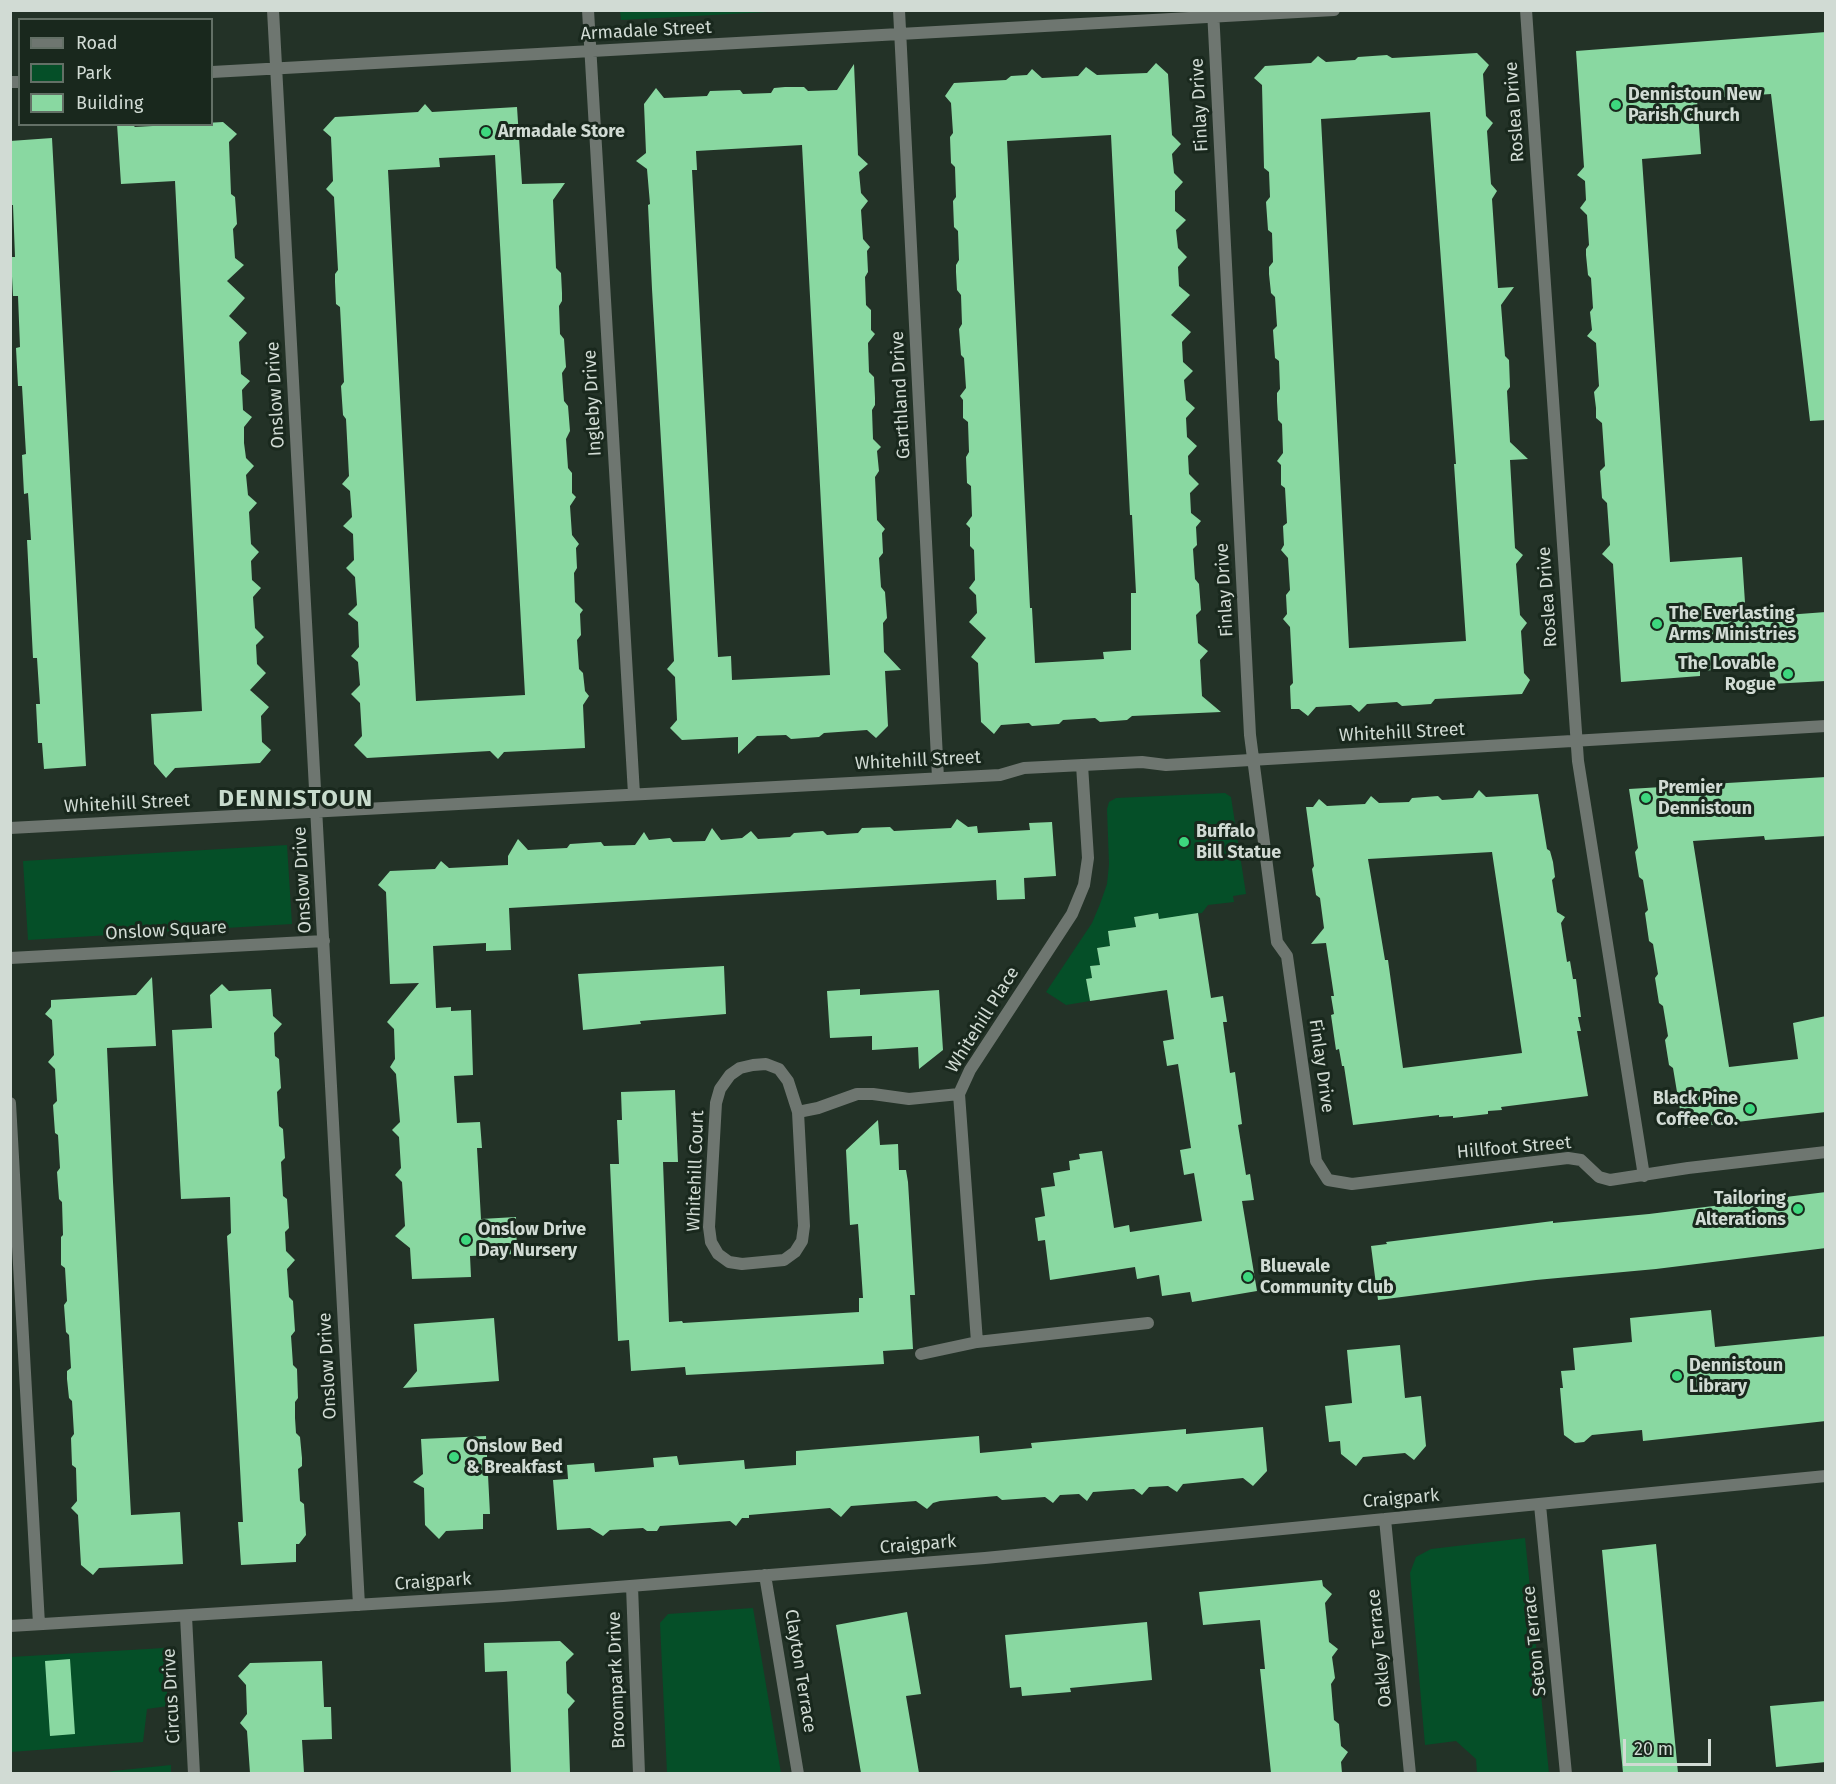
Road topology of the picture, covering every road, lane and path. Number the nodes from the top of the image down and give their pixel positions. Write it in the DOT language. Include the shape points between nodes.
graph roads {
  1 [pos="273,10"];
  2 [pos="588,10"];
  3 [pos="899,10"];
  4 [pos="1334,10"];
  5 [pos="1526,10"];
  6 [pos="1213,14"];
  7 [pos="901,35"];
  8 [pos="591,52"];
  9 [pos="277,68"];
  10 [pos="213,72"];
  11 [pos="1826,726"];
  12 [pos="1576,741"];
  13 [pos="1253,760"];
  14 [pos="1082,765"];
  15 [pos="938,778"];
  16 [pos="634,794"];
  17 [pos="317,811"];
  18 [pos="10,828"];
  19 [pos="324,941"];
  20 [pos="10,958"];
  21 [pos="959,1094"];
  22 [pos="10,1103"];
  23 [pos="798,1112"];
  24 [pos="1826,1152"];
  25 [pos="1316,1161"];
  26 [pos="1644,1176"];
  27 [pos="1148,1323"];
  28 [pos="977,1342"];
  29 [pos="921,1354"];
  30 [pos="1826,1476"];
  31 [pos="1540,1505"];
  32 [pos="1385,1519"];
  33 [pos="765,1575"];
  34 [pos="632,1586"];
  35 [pos="359,1605"];
  36 [pos="186,1616"];
  37 [pos="39,1624"];
  38 [pos="10,1626"];
  39 [pos="194,1773"];
  40 [pos="639,1773"];
  41 [pos="798,1773"];
  42 [pos="1410,1773"];
  43 [pos="1566,1773"];
  1 -- 9 [label="street, Onslow Drive"];
  2 -- 8 [label="street, Ingleby Drive"];
  3 -- 7 [label="street, Garthland Drive"];
  4 -- 6 [label="street, Armadale Street"];
  5 -- 12 [label="street, Roslea Drive"];
  6 -- 7 [label="street, Armadale Street"];
  6 -- 13 [label="street, Finlay Drive"];
  7 -- 8 [label="street, Armadale Street"];
  7 -- 15 [label="street, Garthland Drive"];
  8 -- 9 [label="street, Armadale Street"];
  8 -- 16 [label="street, Ingleby Drive"];
  9 -- 10 [label="street, Armadale Street"];
  9 -- 17 [label="street, Onslow Drive"];
  11 -- 12 [label="street, Whitehill Street"];
  12 -- 13 [label="street, Whitehill Street"];
  12 -- 26 [label="street, Roslea Drive"];
  13 -- 14 [label="street, Whitehill Street"];
  13 -- 25 [label="street, Finlay Drive" via="1277,942 1287,956"];
  14 -- 15 [label="street, Whitehill Street"];
  14 -- 21 [label="street, Whitehill Place" via="1088,858 1084,885 1072,914 970,1070"];
  15 -- 16 [label="street, Whitehill Street"];
  16 -- 17 [label="street, Whitehill Street"];
  17 -- 18 [label="street, Whitehill Street"];
  17 -- 19 [label="street, Onslow Drive"];
  19 -- 20 [label="street, Onslow Square"];
  19 -- 35 [label="street, Onslow Drive"];
  21 -- 23 [label="street" via="909,1099 857,1094"];
  21 -- 28 [label="street, Whitehill Place"];
  22 -- 37 [label="street"];
  23 -- 23 [label="street, Whitehill Court" via="788,1081 779,1069 766,1064 740,1068 720,1089 709,1227 711,1242 729,1262 784,1260 802,1241"];
  24 -- 26 [label="street, Hillfoot Street"];
  25 -- 26 [label="street, Hillfoot Street" via="1328,1180 1352,1184 1568,1158 1581,1160 1599,1177 1610,1180"];
  27 -- 28 [label="street"];
  28 -- 29 [label="street"];
  30 -- 31 [label="street, Craigpark"];
  31 -- 32 [label="street, Craigpark"];
  31 -- 43 [label="street, Seton Terrace"];
  32 -- 33 [label="street, Craigpark" via="1120,1546"];
  32 -- 42 [label="street, Oakley Terrace"];
  33 -- 34 [label="street, Craigpark"];
  33 -- 41 [label="street, Clayton Terrace"];
  34 -- 35 [label="street, Craigpark"];
  34 -- 40 [label="street, Broompark Drive"];
  35 -- 36 [label="street, Craigpark"];
  36 -- 37 [label="street, Craigpark"];
  36 -- 39 [label="street, Circus Drive"];
  37 -- 38 [label="street, Craigpark"];
}
